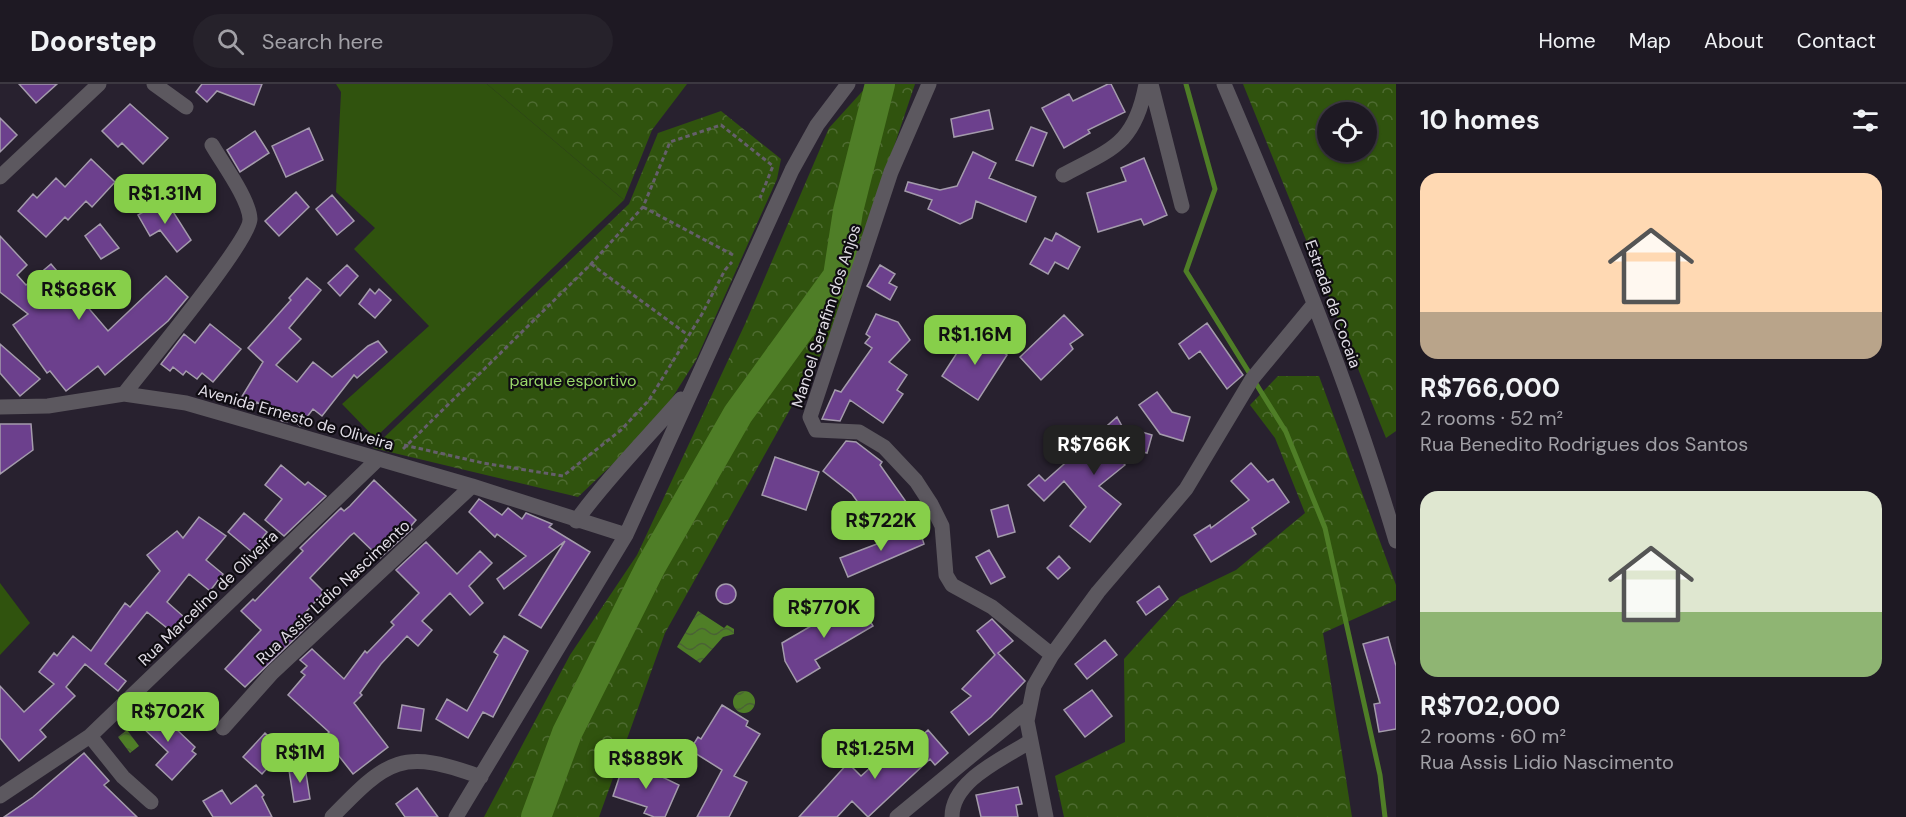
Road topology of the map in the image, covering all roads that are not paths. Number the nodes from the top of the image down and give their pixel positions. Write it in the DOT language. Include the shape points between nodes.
graph roads {
  1 [pos="99,84"];
  2 [pos="154,84"];
  3 [pos="848,84"];
  4 [pos="929,84"];
  5 [pos="1148,84"];
  6 [pos="1224,84"];
  7 [pos="186,107"];
  8 [pos="212,145"];
  9 [pos="1063,175"];
  10 [pos="0,177"];
  11 [pos="1182,206"];
  12 [pos="1314,304"];
  13 [pos="690,388"];
  14 [pos="124,394"];
  15 [pos="0,407"];
  16 [pos="377,460"];
  17 [pos="472,486"];
  18 [pos="576,521"];
  19 [pos="626,535"];
  20 [pos="1396,541"];
  21 [pos="1052,655"];
  22 [pos="1028,709"];
  23 [pos="223,728"];
  24 [pos="90,736"];
  25 [pos="1029,742"];
  26 [pos="481,777"];
  27 [pos="0,796"];
  28 [pos="151,802"];
  29 [pos="332,817"];
  30 [pos="456,817"];
  31 [pos="897,817"];
  32 [pos="952,817"];
  33 [pos="1046,817"];
  1 -- 10 [label="street"];
  2 -- 7 [label="street"];
  3 -- 13 [label="street" via="817,125 792,170"];
  4 -- 21 [label="street, Manoel Serafim dos Anjos" via="891,172 810,417 816,430 859,432 884,447 916,481 942,525 946,575 952,585 992,607"];
  5 -- 9 [label="street" via="1135,123 1125,138"];
  5 -- 11 [label="street"];
  6 -- 12 [label="street, Estrada da Cocaia"];
  8 -- 14 [label="street" via="250,213 251,222 247,233"];
  12 -- 20 [label="street, Estrada da Cocaia" via="1370,452"];
  12 -- 21 [label="street" via="1252,379 1186,489 1098,592"];
  13 -- 18 [label="street" via="607,478"];
  13 -- 19 [label="street"];
  14 -- 15 [label="street, Avenida Ernesto de Oliveira" via="48,406"];
  14 -- 16 [label="street, Avenida Ernesto de Oliveira" via="186,403"];
  16 -- 17 [label="street, Avenida Ernesto de Oliveira"];
  16 -- 24 [label="street, Rua Marcelino de Oliveira"];
  17 -- 18 [label="street, Avenida Ernesto de Oliveira"];
  17 -- 23 [label="street, Rua Assis Lidio Nascimento" via="272,673"];
  18 -- 19 [label="street, Avenida Ernesto de Oliveira"];
  19 -- 26 [label="street"];
  21 -- 22 [label="street" via="1034,687"];
  22 -- 25 [label="street"];
  22 -- 31 [label="street"];
  24 -- 27 [label="street, Rua Marcelino de Oliveira"];
  24 -- 28 [label="street" via="123,777"];
  25 -- 32 [label="street" via="972,780 959,794"];
  25 -- 33 [label="street"];
  26 -- 29 [label="street" via="424,761 402,761 365,783"];
  26 -- 30 [label="street"];
}
